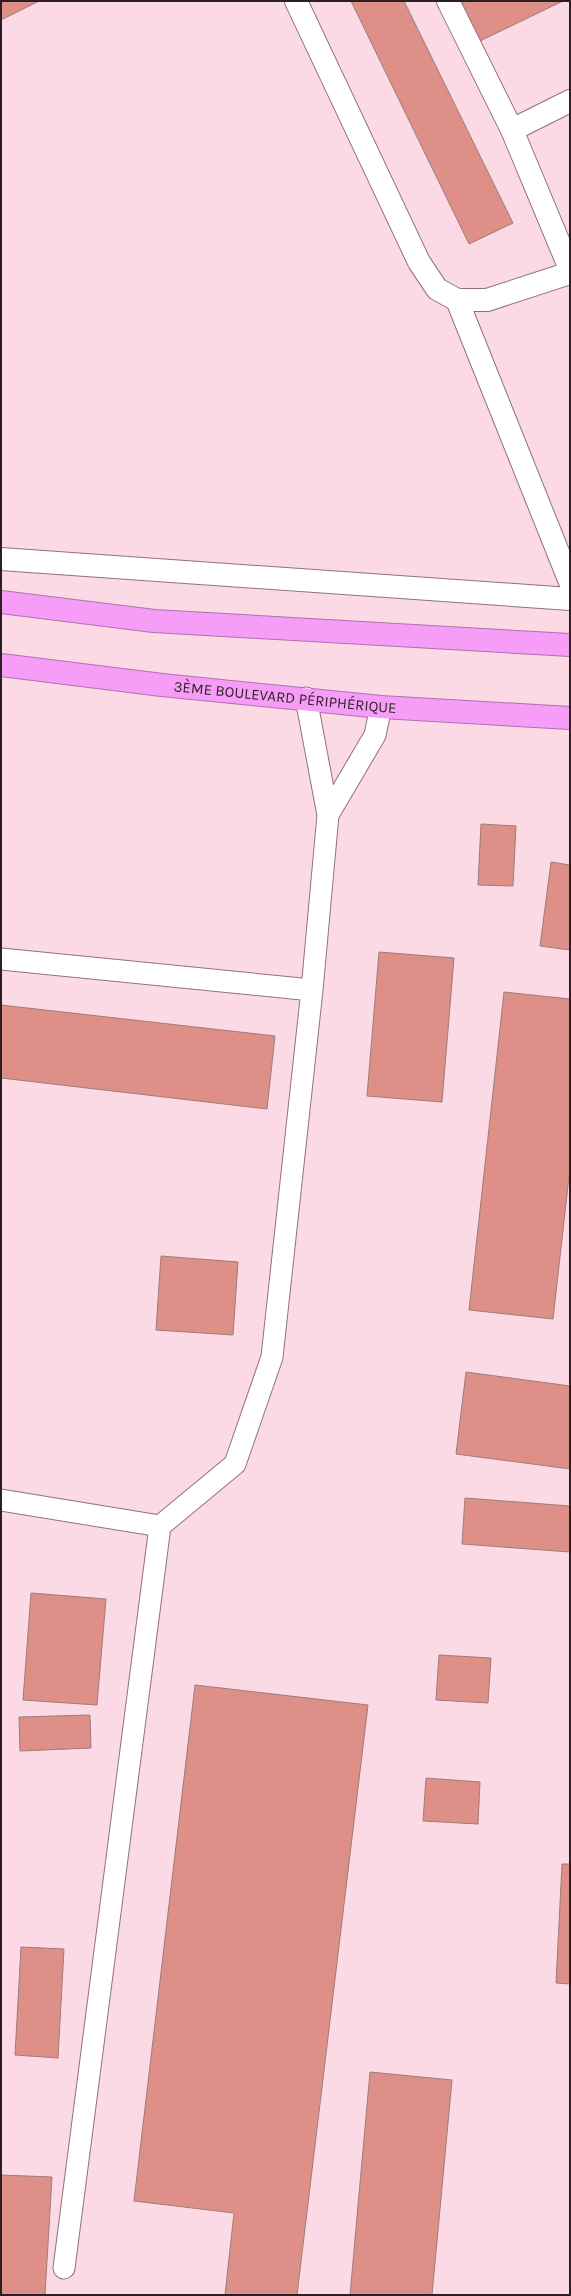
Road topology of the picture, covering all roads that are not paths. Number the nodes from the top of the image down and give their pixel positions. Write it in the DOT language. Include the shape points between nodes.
graph roads {
  1 [pos="296,1"];
  2 [pos="448,1"];
  3 [pos="570,101"];
  4 [pos="512,130"];
  5 [pos="570,269"];
  6 [pos="570,273"];
  7 [pos="457,300"];
  8 [pos="1,559"];
  9 [pos="570,582"];
  10 [pos="570,599"];
  11 [pos="1,602"];
  12 [pos="570,645"];
  13 [pos="1,665"];
  14 [pos="306,698"];
  15 [pos="381,707"];
  16 [pos="570,718"];
  17 [pos="328,815"];
  18 [pos="1,959"];
  19 [pos="312,990"];
  20 [pos="1,1500"];
  21 [pos="160,1526"];
  22 [pos="64,2268"];
  1 -- 7 [label="street" via="419,262 437,289"];
  2 -- 4 [label="street"];
  3 -- 4 [label="street"];
  4 -- 5 [label="street"];
  6 -- 7 [label="street" via="487,300"];
  7 -- 9 [label="street"];
  8 -- 10 [label="street"];
  11 -- 12 [label="highway" via="154,621"];
  13 -- 14 [label="highway, 3ÈME BOULEVARD PÉRIPHÉRIQUE" via="162,685"];
  14 -- 15 [label="highway, 3ÈME BOULEVARD PÉRIPHÉRIQUE"];
  14 -- 17 [label="lane"];
  15 -- 16 [label="highway, 3ÈME BOULEVARD PÉRIPHÉRIQUE"];
  15 -- 17 [label="lane" via="375,735"];
  17 -- 19 [label="lane"];
  18 -- 19 [label="lane"];
  19 -- 21 [label="lane" via="272,1356 235,1464"];
  20 -- 21 [label="lane"];
  21 -- 22 [label="lane"];
}
